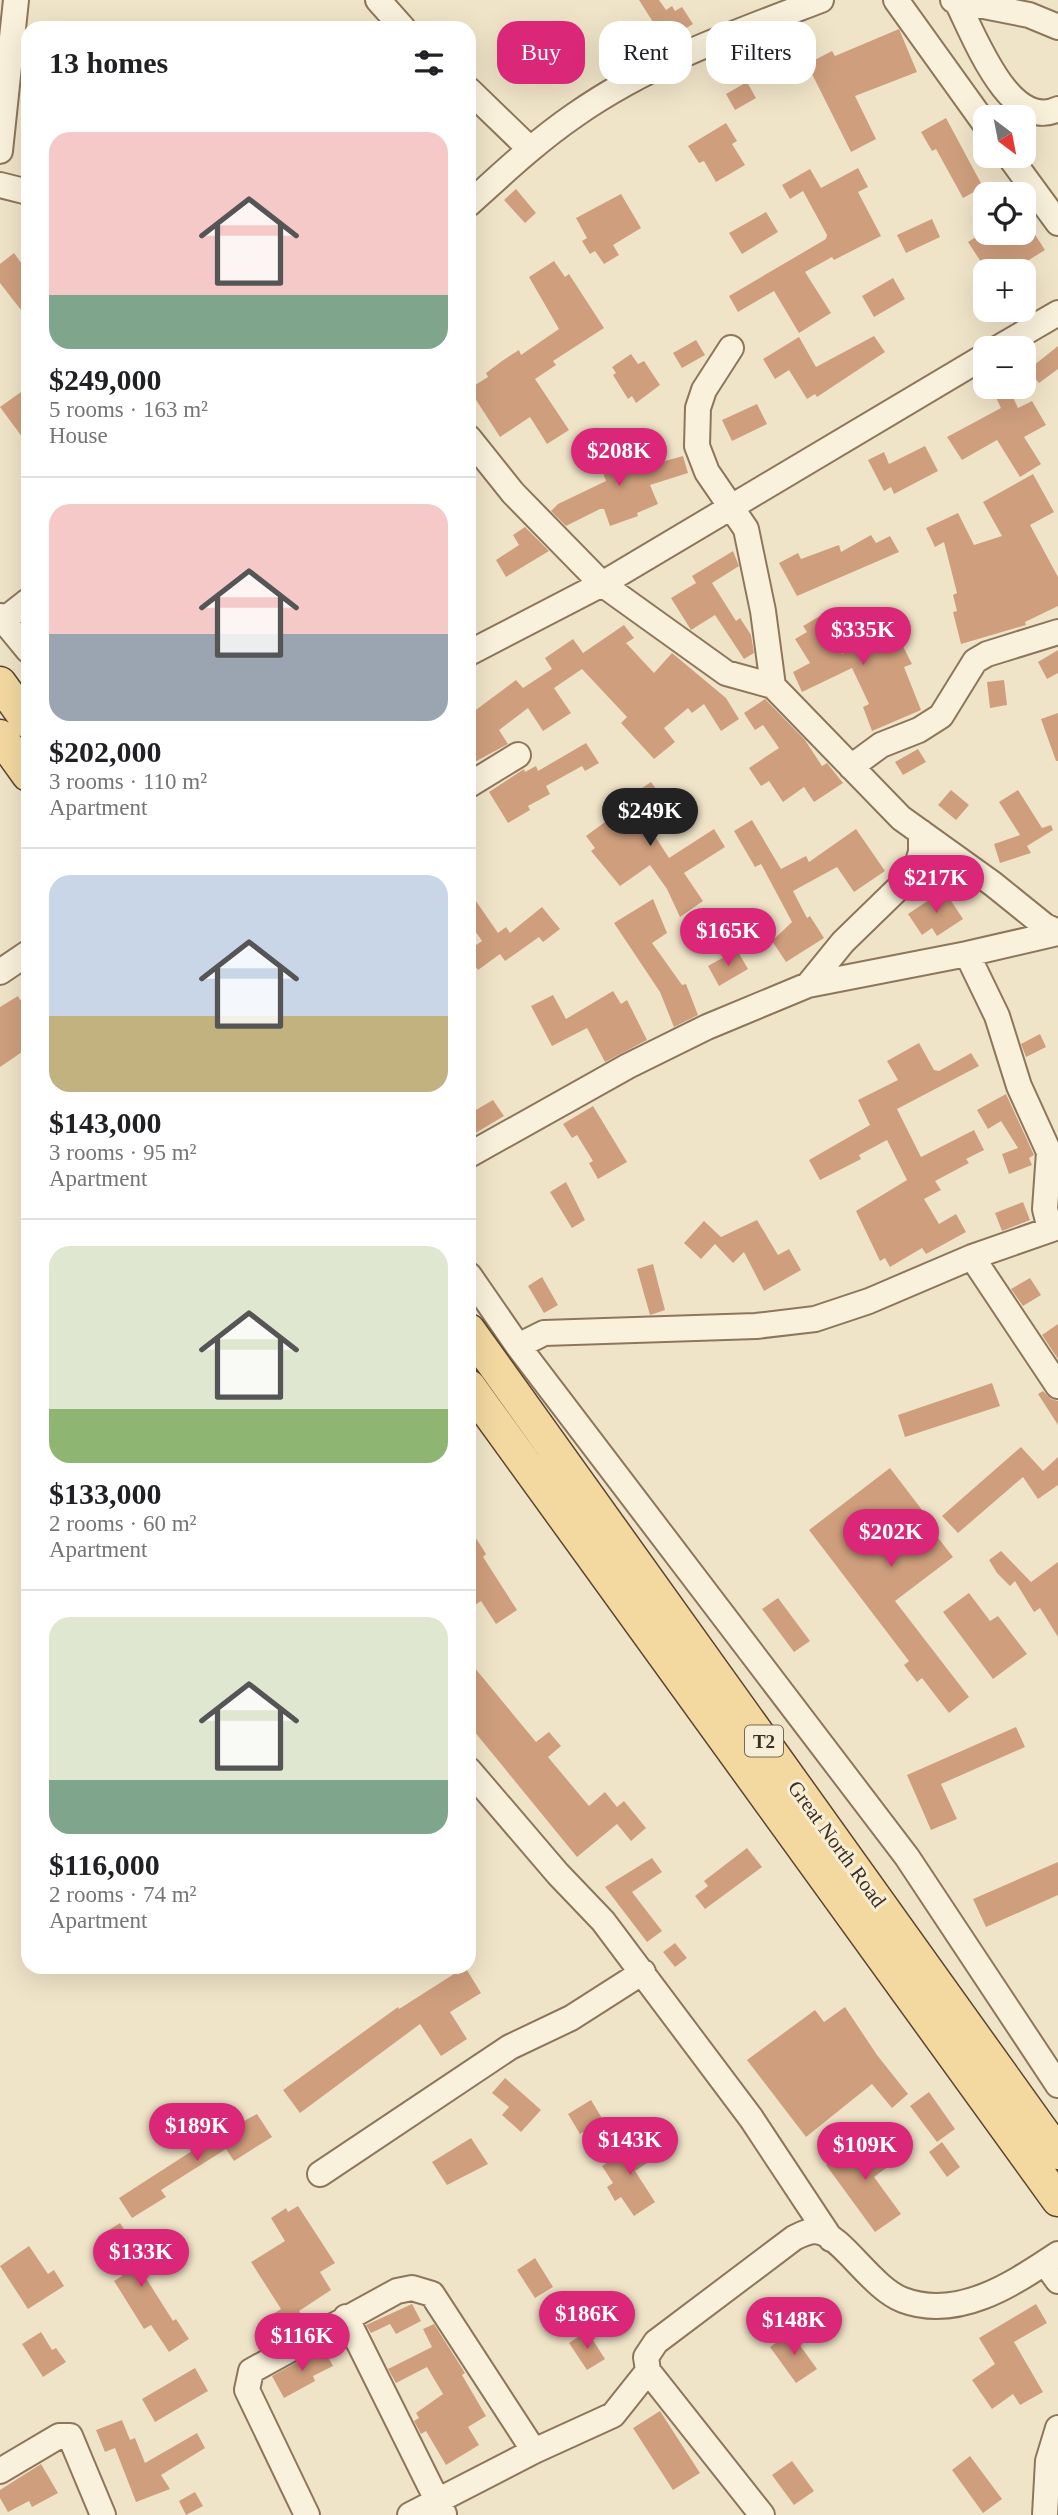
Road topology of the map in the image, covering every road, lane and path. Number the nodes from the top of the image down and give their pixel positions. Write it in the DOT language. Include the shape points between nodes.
graph roads {
  1 [pos="16,0"];
  2 [pos="378,0"];
  3 [pos="821,0"];
  4 [pos="896,0"];
  5 [pos="955,1"];
  6 [pos="397,21"];
  7 [pos="1058,27"];
  8 [pos="476,97"];
  9 [pos="973,107"];
  10 [pos="1058,109"];
  11 [pos="530,149"];
  12 [pos="0,151"];
  13 [pos="1018,168"];
  14 [pos="0,184"];
  15 [pos="21,190"];
  16 [pos="476,198"];
  17 [pos="1058,223"];
  18 [pos="1058,313"];
  19 [pos="1019,336"];
  20 [pos="731,348"];
  21 [pos="973,363"];
  22 [pos="476,447"];
  23 [pos="732,506"];
  24 [pos="602,584"];
  25 [pos="21,606"];
  26 [pos="2,618"];
  27 [pos="1058,632"];
  28 [pos="21,641"];
  29 [pos="476,649"];
  30 [pos="0,683"];
  31 [pos="773,686"];
  32 [pos="21,712"];
  33 [pos="0,736"];
  34 [pos="518,755"];
  35 [pos="21,765"];
  36 [pos="851,767"];
  37 [pos="476,781"];
  38 [pos="921,832"];
  39 [pos="1058,933"];
  40 [pos="967,954"];
  41 [pos="21,958"];
  42 [pos="0,972"];
  43 [pos="808,985"];
  44 [pos="476,1151"];
  45 [pos="1054,1228"];
  46 [pos="972,1257"];
  47 [pos="476,1285"];
  48 [pos="476,1340"];
  49 [pos="518,1346"];
  50 [pos="1058,1386"];
  51 [pos="476,1396"];
  52 [pos="476,1778"];
  53 [pos="643,1972"];
  54 [pos="1058,2085"];
  55 [pos="1058,2153"];
  56 [pos="320,2174"];
  57 [pos="1058,2200"];
  58 [pos="831,2239"];
  59 [pos="1054,2266"];
  60 [pos="346,2317"];
  61 [pos="648,2371"];
  62 [pos="1058,2428"];
  63 [pos="534,2451"];
  64 [pos="0,2471"];
  65 [pos="440,2509"];
  66 [pos="103,2515"];
  67 [pos="307,2515"];
  68 [pos="410,2515"];
  69 [pos="762,2515"];
  70 [pos="1045,2515"];
  1 -- 12 [label="street"];
  2 -- 6 [label="street"];
  3 -- 11 [label="street" via="645,73 576,114"];
  4 -- 9 [label="street"];
  5 -- 7 [label="street" via="1029,15"];
  5 -- 10 [label="street" via="1002,87 1023,109 1048,114"];
  8 -- 11 [label="street"];
  11 -- 16 [label="street"];
  13 -- 17 [label="street"];
  14 -- 15 [label="street"];
  18 -- 19 [label="street"];
  20 -- 23 [label="street" via="704,390 698,408 698,446 708,472"];
  21 -- 23 [label="street"];
  22 -- 24 [label="street" via="513,493"];
  23 -- 24 [label="street"];
  23 -- 31 [label="street" via="750,544"];
  24 -- 29 [label="street"];
  24 -- 31 [label="street" via="726,673"];
  25 -- 26 [label="street"];
  26 -- 28 [label="street"];
  27 -- 36 [label="street" via="975,661 941,716 881,745"];
  30 -- 32 [label="main road"];
  31 -- 36 [label="street"];
  33 -- 35 [label="main road"];
  34 -- 37 [label="street"];
  36 -- 38 [label="street"];
  38 -- 39 [label="street"];
  38 -- 43 [label="street" via="915,872 843,942"];
  39 -- 40 [label="street"];
  40 -- 43 [label="street"];
  40 -- 45 [label="street" via="997,1016 1020,1086 1049,1152 1045,1209"];
  41 -- 42 [label="street"];
  43 -- 44 [label="street" via="628,1066"];
  45 -- 46 [label="street"];
  46 -- 49 [label="street" via="815,1319 756,1326 544,1333"];
  46 -- 50 [label="street"];
  47 -- 49 [label="street"];
  48 -- 55 [label="main road, Great North Road / T2"];
  49 -- 54 [label="street" via="907,1857"];
  51 -- 57 [label="main road, Great North Road / T2"];
  52 -- 53 [label="street"];
  53 -- 56 [label="street" via="571,2018 518,2041"];
  53 -- 58 [label="street" via="751,2118"];
  58 -- 59 [label="street" via="879,2285 903,2300 932,2305 964,2303 998,2293"];
  58 -- 61 [label="street" via="820,2232 794,2238 656,2342 646,2357"];
  60 -- 63 [label="street" via="397,2291 412,2287 432,2294"];
  60 -- 65 [label="street"];
  60 -- 67 [label="street" via="260,2364 247,2383"];
  61 -- 63 [label="street" via="613,2415"];
  61 -- 69 [label="street"];
  62 -- 70 [label="street" via="1048,2461"];
  63 -- 65 [label="street"];
  64 -- 66 [label="street" via="59,2436 70,2437"];
  65 -- 68 [label="street"];
}
